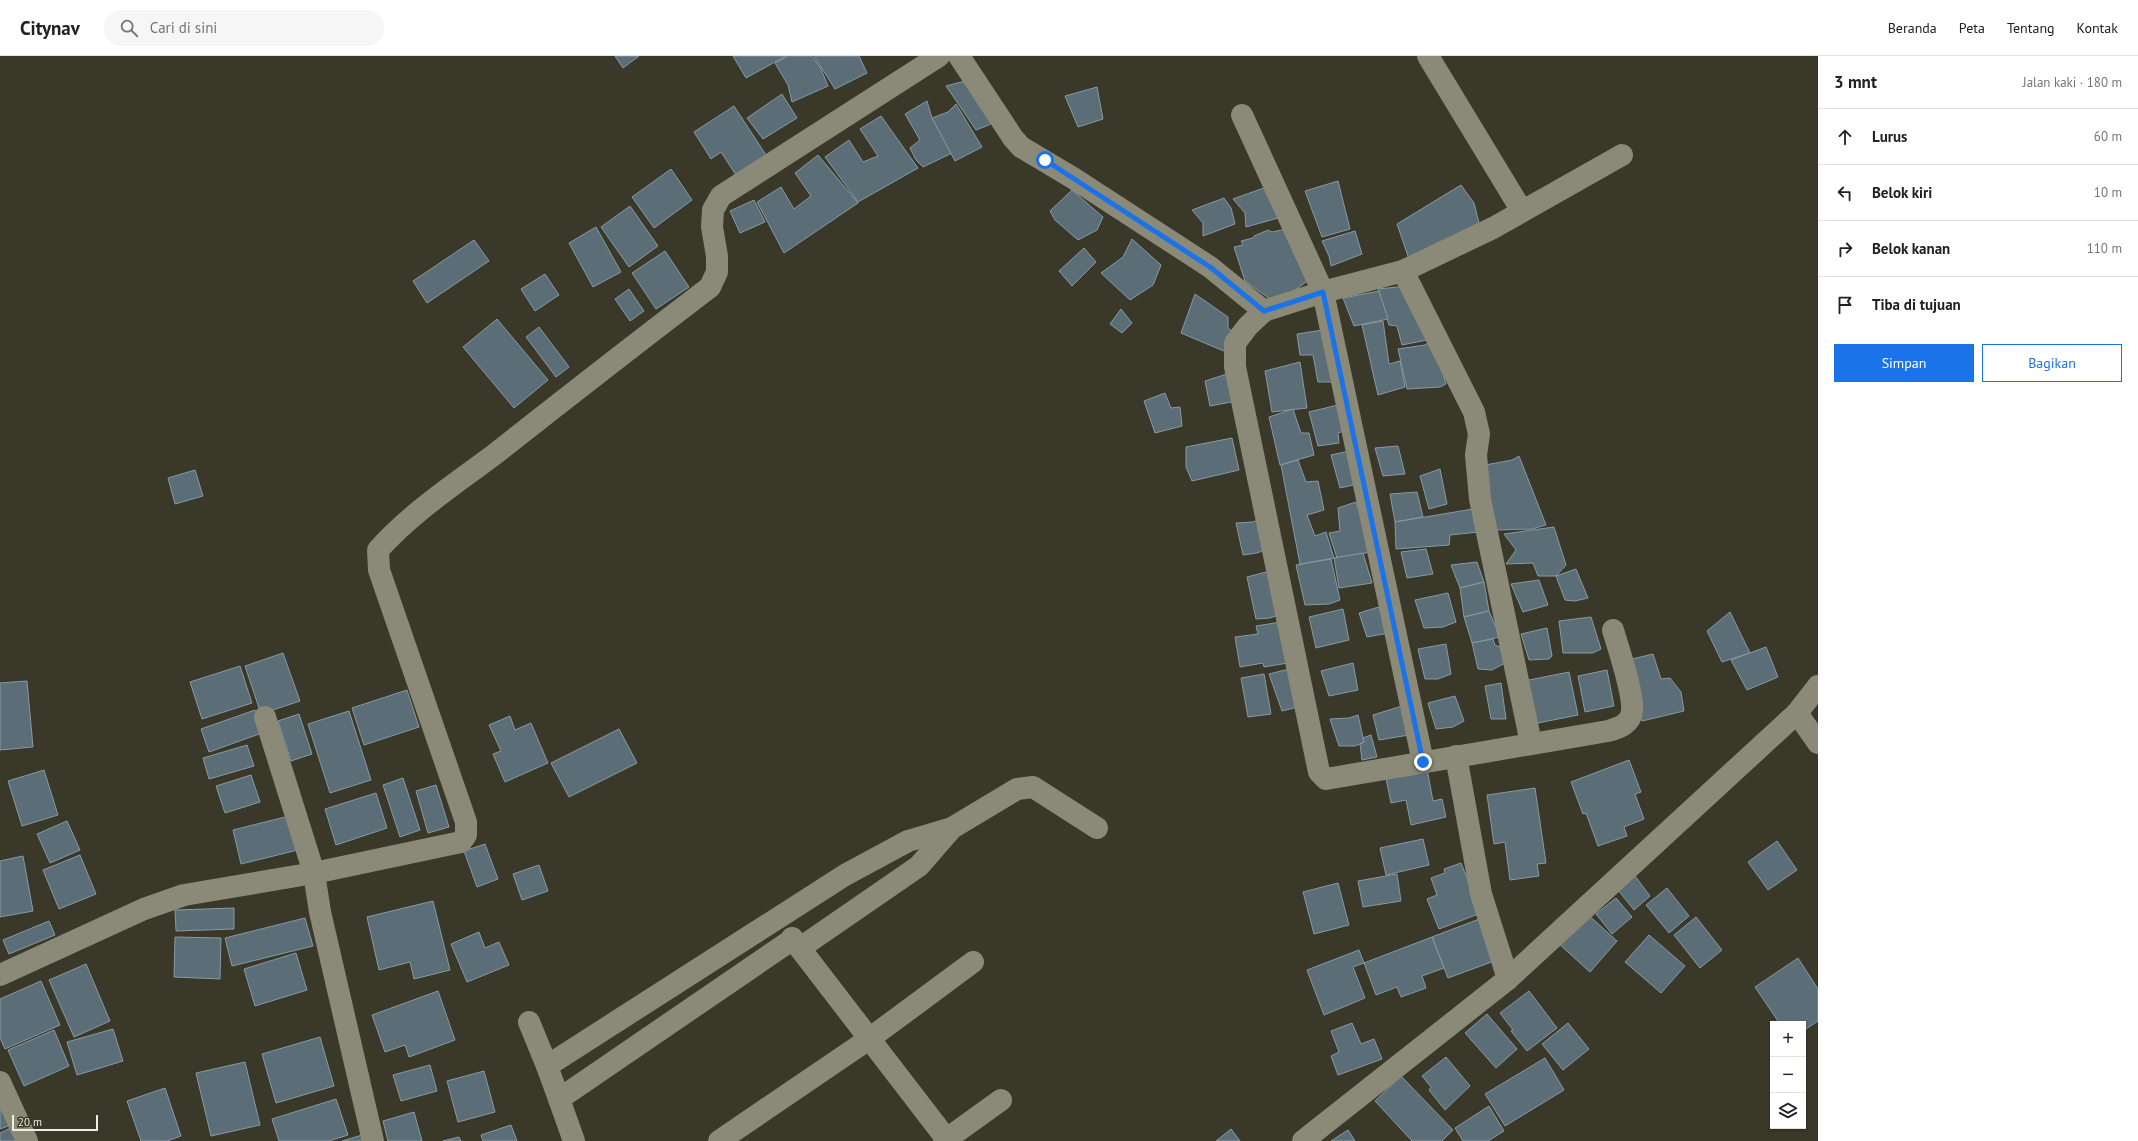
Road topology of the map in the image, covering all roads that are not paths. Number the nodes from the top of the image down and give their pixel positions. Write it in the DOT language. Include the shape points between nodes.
graph roads {
  1 [pos="939,56"];
  2 [pos="959,56"];
  3 [pos="1428,56"];
  4 [pos="1242,116"];
  5 [pos="1622,155"];
  6 [pos="1522,211"];
  7 [pos="1404,271"];
  8 [pos="1323,292"];
  9 [pos="1264,311"];
  10 [pos="1613,630"];
  11 [pos="1818,686"];
  12 [pos="1797,712"];
  13 [pos="265,717"];
  14 [pos="1531,743"];
  15 [pos="1818,743"];
  16 [pos="1456,756"];
  17 [pos="1423,762"];
  18 [pos="952,828"];
  19 [pos="1097,828"];
  20 [pos="314,873"];
  21 [pos="777,918"];
  22 [pos="797,944"];
  23 [pos="973,962"];
  24 [pos="0,976"];
  25 [pos="1508,980"];
  26 [pos="529,1022"];
  27 [pos="869,1039"];
  28 [pos="547,1066"];
  29 [pos="0,1082"];
  30 [pos="559,1099"];
  31 [pos="1001,1100"];
  32 [pos="946,1140"];
  33 [pos="27,1141"];
  34 [pos="373,1141"];
  35 [pos="574,1141"];
  36 [pos="719,1141"];
  37 [pos="1303,1141"];
  1 -- 20 [label="street" via="721,196 713,210 712,227 717,272 710,287 488,460 428,503 395,531 378,550 379,570 466,822 466,835 461,842 444,847"];
  2 -- 9 [label="street" via="1021,147 1210,267"];
  3 -- 6 [label="street"];
  4 -- 8 [label="street"];
  5 -- 6 [label="street"];
  6 -- 7 [label="street"];
  7 -- 8 [label="street"];
  7 -- 14 [label="street" via="1474,412 1479,434 1476,455 1480,499"];
  8 -- 9 [label="street"];
  8 -- 17 [label="street"];
  9 -- 17 [label="street" via="1235,343 1235,367 1319,772 1321,777 1326,779"];
  10 -- 14 [label="street" via="1630,692 1632,711 1628,721 1621,728 1608,732"];
  11 -- 12 [label="street"];
  12 -- 15 [label="street"];
  12 -- 25 [label="street"];
  13 -- 20 [label="street"];
  14 -- 16 [label="street"];
  16 -- 17 [label="street"];
  16 -- 25 [label="street" via="1481,894"];
  18 -- 19 [label="street" via="1017,789 1026,787 1033,787"];
  18 -- 21 [label="street" via="908,841 845,874"];
  18 -- 22 [label="street" via="919,866"];
  20 -- 24 [label="street" via="184,895 144,909"];
  20 -- 34 [label="street" via="320,912"];
  21 -- 22 [label="street"];
  21 -- 28 [label="street"];
  22 -- 27 [label="street"];
  22 -- 30 [label="street"];
  23 -- 27 [label="street"];
  25 -- 37 [label="street"];
  26 -- 28 [label="street"];
  27 -- 32 [label="street"];
  27 -- 36 [label="street"];
  28 -- 30 [label="street"];
  29 -- 33 [label="street"];
  30 -- 35 [label="street"];
  31 -- 32 [label="street"];
}
